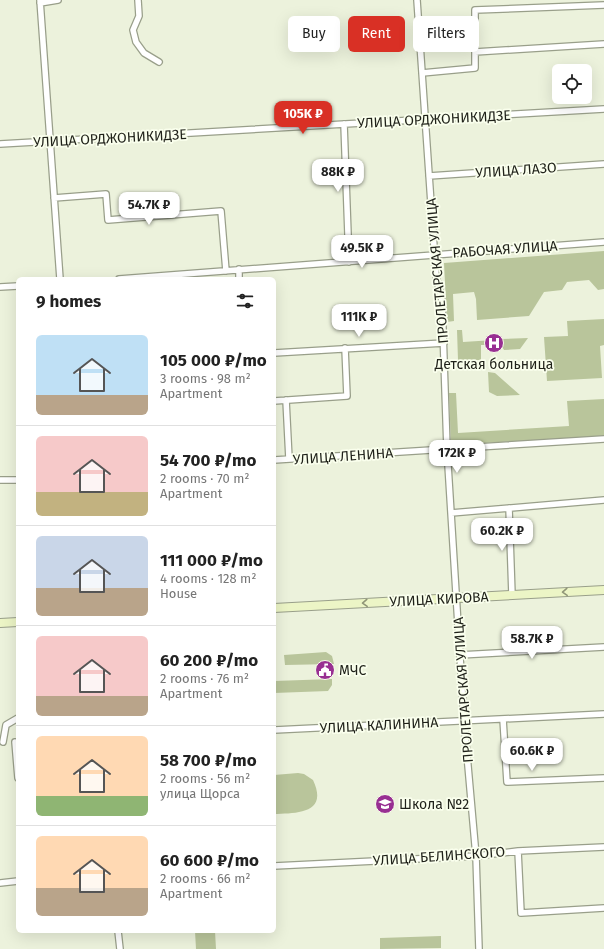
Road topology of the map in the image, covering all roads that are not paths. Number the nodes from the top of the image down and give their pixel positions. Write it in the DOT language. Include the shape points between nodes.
graph roads {
  1 [pos="58,0"];
  2 [pos="138,0"];
  3 [pos="417,0"];
  4 [pos="40,2"];
  5 [pos="604,5"];
  6 [pos="475,16"];
  7 [pos="604,44"];
  8 [pos="475,52"];
  9 [pos="479,52"];
  10 [pos="159,62"];
  11 [pos="422,73"];
  12 [pos="604,109"];
  13 [pos="425,120"];
  14 [pos="344,124"];
  15 [pos="50,141"];
  16 [pos="0,144"];
  17 [pos="604,164"];
  18 [pos="428,176"];
  19 [pos="54,198"];
  20 [pos="604,242"];
  21 [pos="435,254"];
  22 [pos="349,262"];
  23 [pos="239,269"];
  24 [pos="226,271"];
  25 [pos="60,277"];
  26 [pos="146,277"];
  27 [pos="240,277"];
  28 [pos="16,286"];
  29 [pos="0,287"];
  30 [pos="444,343"];
  31 [pos="345,348"];
  32 [pos="276,353"];
  33 [pos="286,400"];
  34 [pos="276,401"];
  35 [pos="604,438"];
  36 [pos="446,449"];
  37 [pos="289,459"];
  38 [pos="276,460"];
  39 [pos="0,480"];
  40 [pos="16,480"];
  41 [pos="604,500"];
  42 [pos="509,508"];
  43 [pos="451,513"];
  44 [pos="604,590"];
  45 [pos="512,595"];
  46 [pos="456,598"];
  47 [pos="276,608"];
  48 [pos="16,622"];
  49 [pos="0,623"];
  50 [pos="604,647"];
  51 [pos="460,655"];
  52 [pos="604,714"];
  53 [pos="16,719"];
  54 [pos="504,719"];
  55 [pos="464,721"];
  56 [pos="276,730"];
  57 [pos="2,742"];
  58 [pos="16,742"];
  59 [pos="604,778"];
  60 [pos="604,847"];
  61 [pos="518,851"];
  62 [pos="476,856"];
  63 [pos="276,866"];
  64 [pos="16,881"];
  65 [pos="0,883"];
  66 [pos="604,908"];
  67 [pos="118,933"];
  68 [pos="120,949"];
  69 [pos="479,949"];
  1 -- 4 [label="street"];
  2 -- 10 [label="street" via="139,16 133,30 136,42 144,53"];
  3 -- 11 [label="street, ПРОЛЕТАРСКАЯ УЛИЦА"];
  4 -- 15 [label="street"];
  5 -- 6 [label="street" via="475,10"];
  7 -- 9 [label="street"];
  8 -- 11 [label="street" via="475,68"];
  11 -- 13 [label="street, ПРОЛЕТАРСКАЯ УЛИЦА"];
  12 -- 13 [label="street, УЛИЦА ОРДЖОНИКИДЗЕ"];
  13 -- 14 [label="street, УЛИЦА ОРДЖОНИКИДЗЕ"];
  13 -- 18 [label="street, ПРОЛЕТАРСКАЯ УЛИЦА"];
  14 -- 15 [label="street, УЛИЦА ОРДЖОНИКИДЗЕ"];
  14 -- 22 [label="street"];
  15 -- 16 [label="street, УЛИЦА ОРДЖОНИКИДЗЕ"];
  15 -- 19 [label="street"];
  17 -- 18 [label="street, УЛИЦА ЛАЗО"];
  18 -- 21 [label="street, ПРОЛЕТАРСКАЯ УЛИЦА"];
  19 -- 24 [label="street" via="106,194 108,220 220,211"];
  19 -- 25 [label="street"];
  20 -- 21 [label="street, РАБОЧАЯ УЛИЦА"];
  21 -- 22 [label="street, РАБОЧАЯ УЛИЦА"];
  21 -- 30 [label="street, ПРОЛЕТАРСКАЯ УЛИЦА" via="436,276 442,301"];
  22 -- 23 [label="street, РАБОЧАЯ УЛИЦА"];
  23 -- 24 [label="street, РАБОЧАЯ УЛИЦА"];
  23 -- 27 [label="street"];
  24 -- 26 [label="street, РАБОЧАЯ УЛИЦА"];
  28 -- 29 [label="street"];
  30 -- 31 [label="street"];
  30 -- 36 [label="street, ПРОЛЕТАРСКАЯ УЛИЦА"];
  31 -- 32 [label="street"];
  31 -- 33 [label="street" via="347,396"];
  33 -- 34 [label="street"];
  33 -- 37 [label="street"];
  35 -- 36 [label="street, УЛИЦА ЛЕНИНА"];
  36 -- 37 [label="street, УЛИЦА ЛЕНИНА"];
  36 -- 43 [label="street, ПРОЛЕТАРСКАЯ УЛИЦА"];
  37 -- 38 [label="street, УЛИЦА ЛЕНИНА"];
  39 -- 40 [label="street"];
  41 -- 42 [label="street"];
  42 -- 43 [label="street"];
  42 -- 45 [label="street"];
  43 -- 46 [label="street, ПРОЛЕТАРСКАЯ УЛИЦА"];
  44 -- 45 [label="street, УЛИЦА КИРОВА, one-way"];
  45 -- 46 [label="street, УЛИЦА КИРОВА"];
  46 -- 47 [label="street, УЛИЦА КИРОВА, one-way"];
  46 -- 51 [label="street, ПРОЛЕТАРСКАЯ УЛИЦА"];
  48 -- 49 [label="street"];
  50 -- 51 [label="street"];
  51 -- 55 [label="street, ПРОЛЕТАРСКАЯ УЛИЦА"];
  52 -- 54 [label="street, УЛИЦА КАЛИНИНА"];
  53 -- 57 [label="street" via="6,725"];
  54 -- 55 [label="street, УЛИЦА КАЛИНИНА"];
  54 -- 59 [label="street" via="507,782"];
  55 -- 56 [label="street, УЛИЦА КАЛИНИНА"];
  55 -- 62 [label="street, ПРОЛЕТАРСКАЯ УЛИЦА"];
  57 -- 58 [label="street"];
  60 -- 61 [label="street, УЛИЦА БЕЛИНСКОГО"];
  61 -- 62 [label="street, УЛИЦА БЕЛИНСКОГО"];
  61 -- 66 [label="street" via="521,913"];
  62 -- 63 [label="street, УЛИЦА БЕЛИНСКОГО"];
  62 -- 69 [label="street, ПРОЛЕТАРСКАЯ УЛИЦА"];
  64 -- 65 [label="street"];
  67 -- 68 [label="street"];
}
